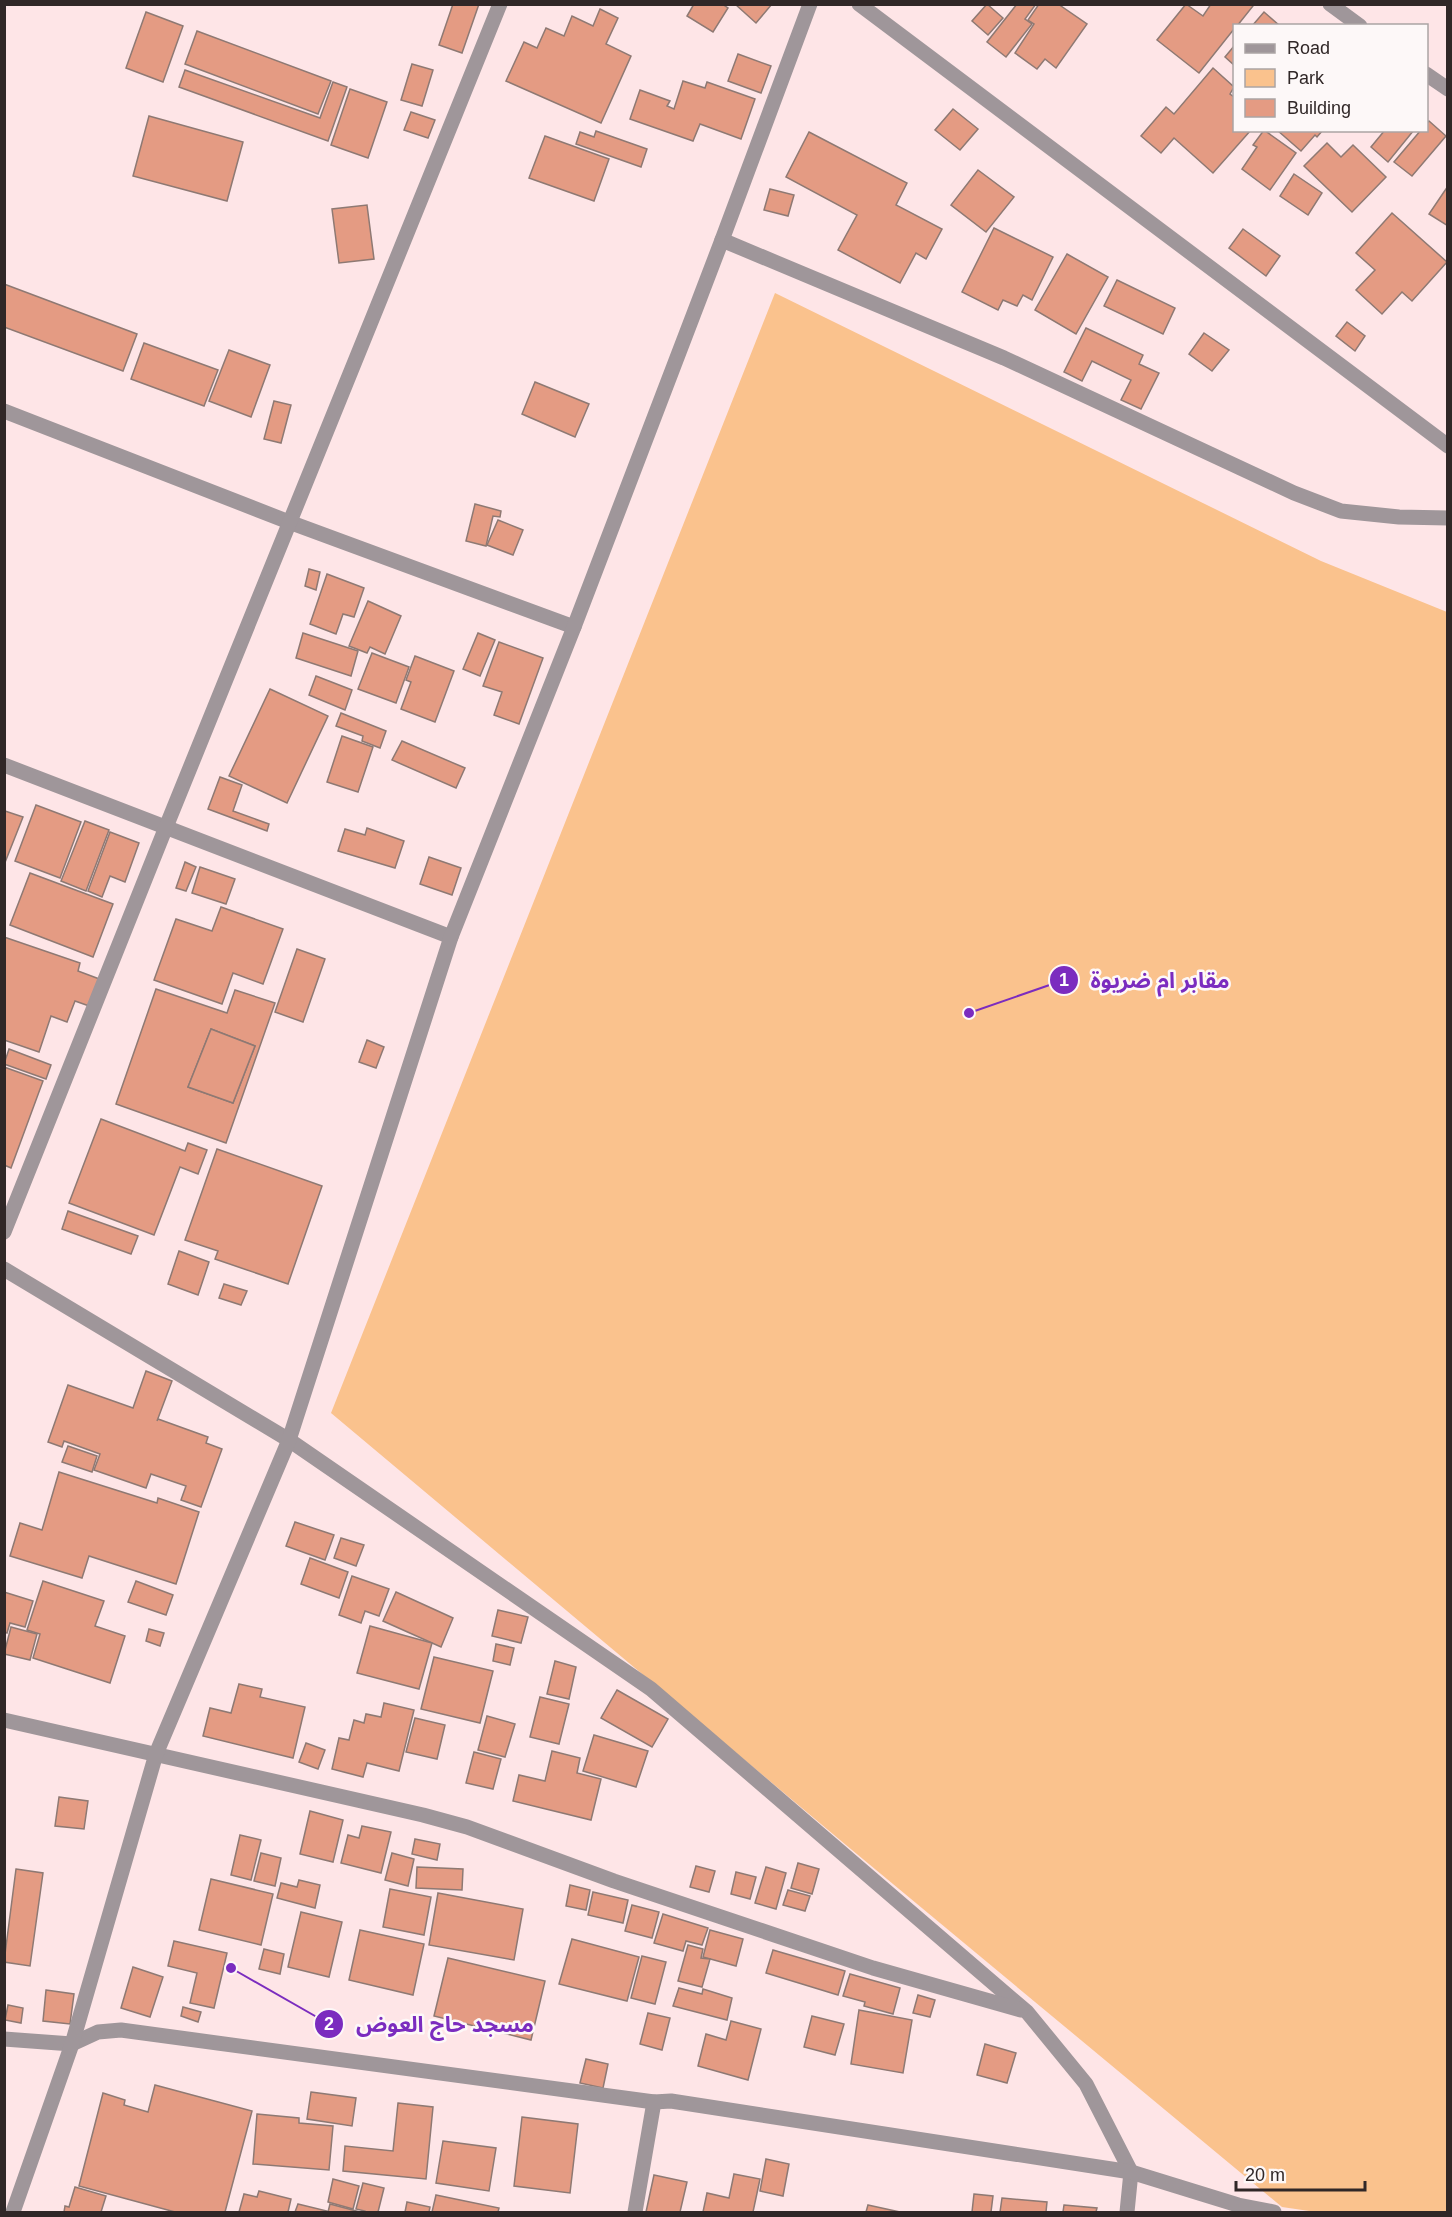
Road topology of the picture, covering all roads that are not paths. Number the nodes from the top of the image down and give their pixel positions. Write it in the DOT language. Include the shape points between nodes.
graph roads {
  1 [pos="500,4"];
  2 [pos="810,4"];
  3 [pos="859,4"];
  4 [pos="1330,4"];
  5 [pos="1357,24"];
  6 [pos="1428,75"];
  7 [pos="1448,89"];
  8 [pos="722,240"];
  9 [pos="4,411"];
  10 [pos="1448,446"];
  11 [pos="1448,518"];
  12 [pos="290,522"];
  13 [pos="574,627"];
  14 [pos="4,765"];
  15 [pos="166,827"];
  16 [pos="452,937"];
  17 [pos="4,1232"];
  18 [pos="4,1269"];
  19 [pos="289,1440"];
  20 [pos="4,1720"];
  21 [pos="156,1754"];
  22 [pos="1027,2012"];
  23 [pos="4,2039"];
  24 [pos="72,2044"];
  25 [pos="654,2102"];
  26 [pos="1131,2172"];
  27 [pos="13,2212"];
  28 [pos="635,2212"];
  29 [pos="1127,2212"];
  30 [pos="1274,2212"];
  1 -- 12 [label="street"];
  2 -- 8 [label="street"];
  3 -- 10 [label="street"];
  4 -- 5 [label="street"];
  6 -- 7 [label="street"];
  8 -- 11 [label="street" via="1004,358 1341,511"];
  8 -- 13 [label="street"];
  9 -- 12 [label="street"];
  12 -- 13 [label="street"];
  12 -- 15 [label="street"];
  13 -- 16 [label="street"];
  14 -- 15 [label="street"];
  15 -- 16 [label="street"];
  15 -- 17 [label="street"];
  16 -- 19 [label="street"];
  18 -- 19 [label="street"];
  19 -- 21 [label="street"];
  19 -- 22 [label="street" via="651,1689"];
  20 -- 21 [label="street"];
  21 -- 22 [label="street" via="467,1827 873,1968"];
  21 -- 24 [label="street"];
  22 -- 26 [label="street" via="1086,2084"];
  23 -- 24 [label="street"];
  24 -- 25 [label="street" via="98,2032 121,2030"];
  24 -- 27 [label="street"];
  25 -- 26 [label="street" via="671,2101"];
  25 -- 28 [label="street"];
  26 -- 29 [label="street"];
  26 -- 30 [label="street"];
}
